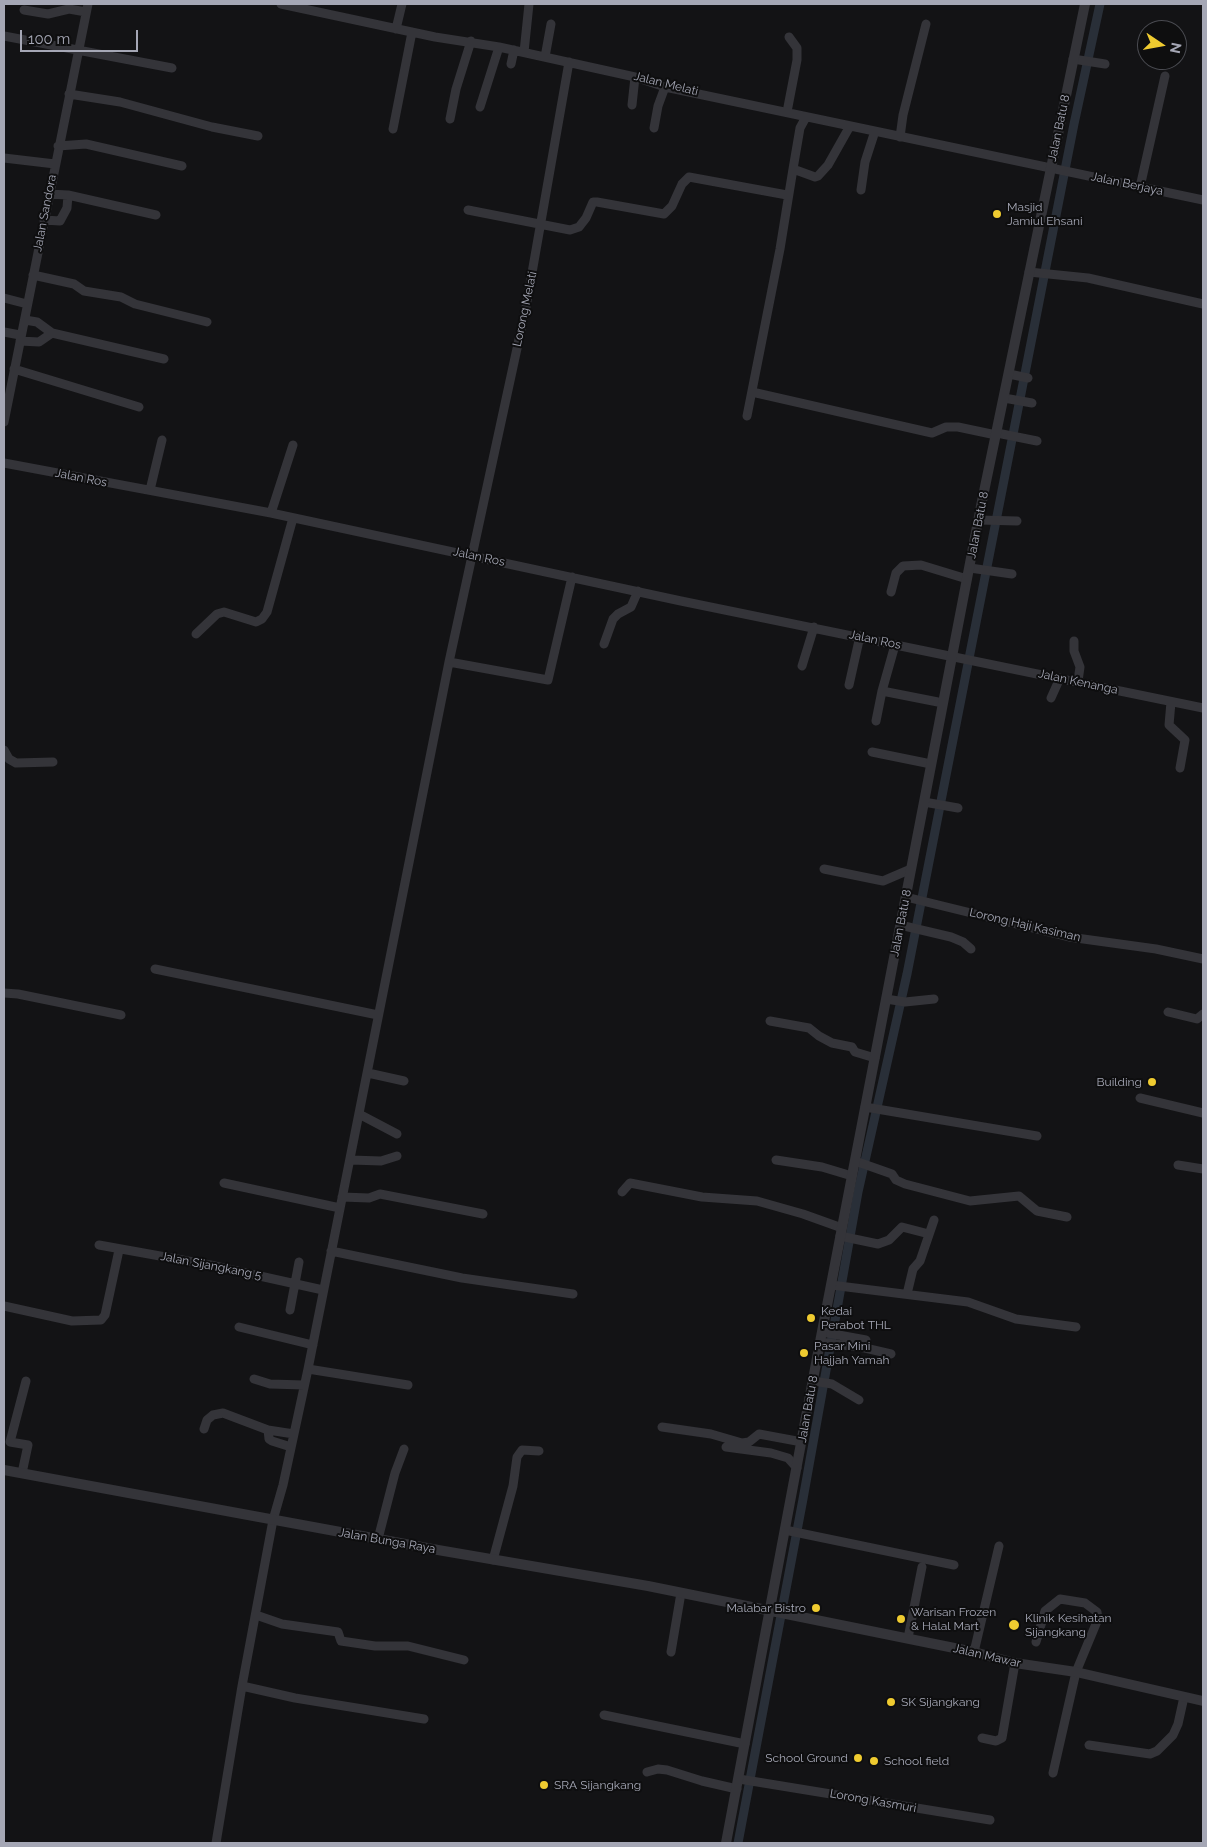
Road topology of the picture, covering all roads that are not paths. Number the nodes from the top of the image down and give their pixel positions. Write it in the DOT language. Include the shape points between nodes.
graph roads {
  1 [pos="281,4"];
  2 [pos="402,4"];
  3 [pos="529,4"];
  4 [pos="1085,4"];
  5 [pos="87,8"];
  6 [pos="325,8"];
  7 [pos="24,10"];
  8 [pos="551,24"];
  9 [pos="926,24"];
  10 [pos="396,28"];
  11 [pos="412,32"];
  12 [pos="4,36"];
  13 [pos="789,37"];
  14 [pos="471,41"];
  15 [pos="499,47"];
  16 [pos="514,50"];
  17 [pos="78,51"];
  18 [pos="524,52"];
  19 [pos="545,57"];
  20 [pos="1079,60"];
  21 [pos="568,62"];
  22 [pos="511,64"];
  23 [pos="1102,64"];
  24 [pos="172,68"];
  25 [pos="1165,76"];
  26 [pos="635,77"];
  27 [pos="665,86"];
  28 [pos="69,94"];
  29 [pos="632,105"];
  30 [pos="480,107"];
  31 [pos="787,112"];
  32 [pos="806,116"];
  33 [pos="450,119"];
  34 [pos="850,126"];
  35 [pos="654,128"];
  36 [pos="393,129"];
  37 [pos="875,131"];
  38 [pos="258,136"];
  39 [pos="900,137"];
  40 [pos="58,146"];
  41 [pos="4,158"];
  42 [pos="55,164"];
  43 [pos="182,166"];
  44 [pos="793,169"];
  45 [pos="1055,170"];
  46 [pos="1140,187"];
  47 [pos="861,190"];
  48 [pos="48,194"];
  49 [pos="68,195"];
  50 [pos="787,195"];
  51 [pos="1203,200"];
  52 [pos="468,210"];
  53 [pos="156,215"];
  54 [pos="44,220"];
  55 [pos="542,224"];
  56 [pos="1034,273"];
  57 [pos="33,275"];
  58 [pos="4,298"];
  59 [pos="27,304"];
  60 [pos="1203,304"];
  61 [pos="25,320"];
  62 [pos="207,322"];
  63 [pos="4,332"];
  64 [pos="52,334"];
  65 [pos="20,338"];
  66 [pos="164,359"];
  67 [pos="14,369"];
  68 [pos="1009,374"];
  69 [pos="1024,377"];
  70 [pos="752,392"];
  71 [pos="7,393"];
  72 [pos="1008,399"];
  73 [pos="1032,403"];
  74 [pos="139,407"];
  75 [pos="747,416"];
  76 [pos="4,422"];
  77 [pos="997,434"];
  78 [pos="162,440"];
  79 [pos="1038,441"];
  80 [pos="293,444"];
  81 [pos="4,463"];
  82 [pos="150,490"];
  83 [pos="271,513"];
  84 [pos="293,518"];
  85 [pos="983,521"];
  86 [pos="1017,521"];
  87 [pos="472,555"];
  88 [pos="971,572"];
  89 [pos="1012,574"];
  90 [pos="572,577"];
  91 [pos="638,591"];
  92 [pos="891,592"];
  93 [pos="814,627"];
  94 [pos="196,634"];
  95 [pos="860,636"];
  96 [pos="1074,641"];
  97 [pos="604,644"];
  98 [pos="895,645"];
  99 [pos="956,656"];
  100 [pos="449,662"];
  101 [pos="802,666"];
  102 [pos="1060,678"];
  103 [pos="1078,681"];
  104 [pos="849,685"];
  105 [pos="882,690"];
  106 [pos="1051,698"];
  107 [pos="943,702"];
  108 [pos="1171,702"];
  109 [pos="1203,708"];
  110 [pos="876,721"];
  111 [pos="4,750"];
  112 [pos="872,752"];
  113 [pos="52,762"];
  114 [pos="932,764"];
  115 [pos="1180,768"];
  116 [pos="929,803"];
  117 [pos="958,808"];
  118 [pos="824,869"];
  119 [pos="911,869"];
  120 [pos="910,898"];
  121 [pos="905,926"];
  122 [pos="971,949"];
  123 [pos="1203,959"];
  124 [pos="155,969"];
  125 [pos="4,994"];
  126 [pos="934,998"];
  127 [pos="896,1001"];
  128 [pos="1168,1012"];
  129 [pos="1203,1014"];
  130 [pos="121,1015"];
  131 [pos="378,1015"];
  132 [pos="770,1021"];
  133 [pos="875,1058"];
  134 [pos="368,1073"];
  135 [pos="404,1081"];
  136 [pos="1140,1098"];
  137 [pos="869,1107"];
  138 [pos="1203,1113"];
  139 [pos="359,1114"];
  140 [pos="397,1134"];
  141 [pos="1037,1136"];
  142 [pos="397,1156"];
  143 [pos="350,1160"];
  144 [pos="776,1160"];
  145 [pos="857,1162"];
  146 [pos="1178,1165"];
  147 [pos="1203,1169"];
  148 [pos="852,1176"];
  149 [pos="224,1183"];
  150 [pos="622,1192"];
  151 [pos="342,1197"];
  152 [pos="340,1208"];
  153 [pos="483,1214"];
  154 [pos="1067,1217"];
  155 [pos="934,1220"];
  156 [pos="843,1233"];
  157 [pos="929,1234"];
  158 [pos="99,1245"];
  159 [pos="119,1250"];
  160 [pos="331,1251"];
  161 [pos="299,1262"];
  162 [pos="294,1283"];
  163 [pos="834,1286"];
  164 [pos="323,1290"];
  165 [pos="573,1294"];
  166 [pos="907,1294"];
  167 [pos="4,1306"];
  168 [pos="290,1310"];
  169 [pos="239,1327"];
  170 [pos="1076,1327"];
  171 [pos="828,1338"];
  172 [pos="312,1345"];
  173 [pos="892,1354"];
  174 [pos="308,1369"];
  175 [pos="254,1379"];
  176 [pos="26,1381"];
  177 [pos="820,1382"];
  178 [pos="304,1385"];
  179 [pos="408,1385"];
  180 [pos="859,1400"];
  181 [pos="662,1427"];
  182 [pos="204,1429"];
  183 [pos="268,1430"];
  184 [pos="294,1434"];
  185 [pos="802,1442"];
  186 [pos="291,1446"];
  187 [pos="726,1447"];
  188 [pos="404,1449"];
  189 [pos="539,1451"];
  190 [pos="796,1468"];
  191 [pos="4,1470"];
  192 [pos="22,1473"];
  193 [pos="273,1520"];
  194 [pos="785,1530"];
  195 [pos="378,1539"];
  196 [pos="999,1546"];
  197 [pos="493,1560"];
  198 [pos="954,1565"];
  199 [pos="922,1567"];
  200 [pos="681,1592"];
  201 [pos="773,1612"];
  202 [pos="256,1615"];
  203 [pos="908,1638"];
  204 [pos="1036,1642"];
  205 [pos="671,1652"];
  206 [pos="974,1652"];
  207 [pos="464,1660"];
  208 [pos="1015,1663"];
  209 [pos="1076,1672"];
  210 [pos="242,1686"];
  211 [pos="1184,1697"];
  212 [pos="1203,1701"];
  213 [pos="604,1715"];
  214 [pos="424,1719"];
  215 [pos="982,1738"];
  216 [pos="745,1744"];
  217 [pos="1089,1745"];
  218 [pos="647,1772"];
  219 [pos="1053,1773"];
  220 [pos="740,1782"];
  221 [pos="990,1820"];
  222 [pos="216,1843"];
  223 [pos="726,1843"];
  1 -- 6 [label="street, Jalan Melati"];
  2 -- 10 [label="street"];
  3 -- 18 [label="street"];
  4 -- 20 [label="street, Jalan Batu 8"];
  5 -- 7 [label="street" via="48,14"];
  5 -- 17 [label="street, Jalan Sandora"];
  6 -- 10 [label="street, Jalan Melati"];
  8 -- 19 [label="street"];
  9 -- 39 [label="street"];
  10 -- 11 [label="street, Jalan Melati"];
  11 -- 14 [label="street, Jalan Melati"];
  11 -- 36 [label="street"];
  12 -- 17 [label="street"];
  13 -- 31 [label="street" via="796,48 797,60"];
  14 -- 15 [label="street, Jalan Melati"];
  14 -- 33 [label="street"];
  15 -- 16 [label="street, Jalan Melati"];
  15 -- 30 [label="street"];
  16 -- 18 [label="street, Jalan Melati"];
  16 -- 22 [label="street"];
  17 -- 24 [label="street" via="98,52"];
  17 -- 28 [label="street, Jalan Sandora"];
  18 -- 19 [label="street, Jalan Melati"];
  19 -- 21 [label="street, Jalan Melati"];
  20 -- 23 [label="street"];
  20 -- 45 [label="street, Jalan Batu 8"];
  21 -- 26 [label="street, Jalan Melati"];
  21 -- 55 [label="street, Lorong Melati"];
  25 -- 46 [label="street"];
  26 -- 27 [label="street, Jalan Melati"];
  26 -- 29 [label="street"];
  27 -- 31 [label="street, Jalan Melati"];
  27 -- 35 [label="street"];
  28 -- 38 [label="street" via="120,102"];
  28 -- 40 [label="street, Jalan Sandora"];
  31 -- 32 [label="street, Jalan Melati"];
  32 -- 34 [label="street, Jalan Melati"];
  32 -- 44 [label="street" via="800,128"];
  34 -- 37 [label="street, Jalan Melati"];
  34 -- 44 [label="street" via="823,172 815,177"];
  37 -- 39 [label="street, Jalan Melati"];
  37 -- 47 [label="street" via="865,162"];
  39 -- 45 [label="street, Jalan Melati"];
  40 -- 42 [label="street, Jalan Sandora"];
  40 -- 43 [label="street" via="86,144"];
  41 -- 42 [label="street"];
  42 -- 48 [label="street, Jalan Sandora"];
  44 -- 50 [label="street"];
  45 -- 46 [label="street, Jalan Berjaya"];
  45 -- 56 [label="street, Jalan Batu 8"];
  46 -- 51 [label="street, Jalan Berjaya"];
  48 -- 49 [label="street"];
  48 -- 54 [label="street, Jalan Sandora"];
  49 -- 53 [label="street"];
  49 -- 54 [label="street" via="62,220"];
  50 -- 55 [label="street" via="689,177 664,214 593,202 579,227 570,230"];
  50 -- 70 [label="street"];
  52 -- 55 [label="street"];
  54 -- 57 [label="street, Jalan Sandora"];
  55 -- 87 [label="street, Lorong Melati"];
  56 -- 60 [label="street" via="1088,278"];
  56 -- 68 [label="street, Jalan Batu 8"];
  57 -- 59 [label="street, Jalan Sandora"];
  57 -- 62 [label="street"];
  58 -- 59 [label="street"];
  59 -- 61 [label="street, Jalan Sandora"];
  61 -- 64 [label="street" via="37,322"];
  61 -- 65 [label="street, Jalan Sandora"];
  63 -- 65 [label="street"];
  64 -- 65 [label="street" via="39,342"];
  64 -- 66 [label="street"];
  65 -- 67 [label="street, Jalan Sandora"];
  67 -- 71 [label="street, Jalan Sandora"];
  67 -- 74 [label="street"];
  68 -- 69 [label="street"];
  68 -- 72 [label="street, Jalan Batu 8"];
  70 -- 75 [label="street"];
  70 -- 77 [label="street" via="932,432 958,427"];
  71 -- 76 [label="street, Jalan Sandora"];
  72 -- 73 [label="street"];
  72 -- 77 [label="street, Jalan Batu 8"];
  77 -- 79 [label="street"];
  77 -- 85 [label="street, Jalan Batu 8"];
  78 -- 82 [label="street"];
  80 -- 83 [label="street"];
  81 -- 82 [label="street, Jalan Ros"];
  82 -- 83 [label="street, Jalan Ros"];
  83 -- 84 [label="street, Jalan Ros"];
  84 -- 87 [label="street, Jalan Ros"];
  84 -- 94 [label="street" via="267,612 262,619 256,622 224,612 217,614"];
  85 -- 86 [label="street"];
  85 -- 88 [label="street, Jalan Batu 8"];
  87 -- 90 [label="street, Jalan Ros"];
  87 -- 100 [label="street, Lorong Melati"];
  88 -- 89 [label="street"];
  88 -- 92 [label="street" via="903,566 896,573"];
  88 -- 99 [label="street, Jalan Batu 8"];
  90 -- 91 [label="street, Jalan Ros"];
  90 -- 100 [label="street" via="548,680"];
  91 -- 93 [label="street, Jalan Ros"];
  91 -- 97 [label="street" via="631,607 613,619"];
  93 -- 95 [label="street, Jalan Ros"];
  93 -- 101 [label="street"];
  95 -- 98 [label="street, Jalan Ros"];
  95 -- 104 [label="street"];
  96 -- 103 [label="street" via="1080,667"];
  98 -- 99 [label="street, Jalan Ros"];
  98 -- 105 [label="street"];
  99 -- 102 [label="street, Jalan Kenanga"];
  99 -- 107 [label="street, Jalan Batu 8"];
  100 -- 131 [label="street, Lorong Melati"];
  102 -- 103 [label="street, Jalan Kenanga"];
  102 -- 106 [label="street"];
  103 -- 108 [label="street, Jalan Kenanga"];
  105 -- 107 [label="street"];
  105 -- 110 [label="street"];
  107 -- 114 [label="street, Jalan Batu 8"];
  108 -- 109 [label="street, Jalan Kenanga"];
  108 -- 115 [label="street" via="1168,725 1185,740"];
  111 -- 113 [label="street" via="16,763"];
  112 -- 114 [label="street"];
  114 -- 116 [label="street, Jalan Batu 8"];
  116 -- 117 [label="street"];
  116 -- 119 [label="street, Jalan Batu 8"];
  118 -- 119 [label="street" via="883,880"];
  119 -- 120 [label="street, Jalan Batu 8"];
  120 -- 121 [label="street, Jalan Batu 8"];
  120 -- 123 [label="street, Lorong Haji Kasiman" via="1069,937"];
  121 -- 122 [label="street" via="963,942"];
  121 -- 127 [label="street, Jalan Batu 8"];
  124 -- 131 [label="street"];
  125 -- 130 [label="street"];
  126 -- 127 [label="street"];
  127 -- 133 [label="street, Jalan Batu 8"];
  128 -- 129 [label="street" via="1197,1018"];
  131 -- 134 [label="street, Lorong Melati"];
  132 -- 133 [label="street" via="809,1028 832,1043 852,1047 855,1052"];
  133 -- 137 [label="street, Jalan Batu 8"];
  134 -- 135 [label="street"];
  134 -- 139 [label="street, Lorong Melati"];
  136 -- 138 [label="street"];
  137 -- 141 [label="street"];
  137 -- 145 [label="street, Jalan Batu 8"];
  139 -- 140 [label="street"];
  139 -- 143 [label="street, Lorong Melati"];
  142 -- 143 [label="street" via="381,1161"];
  143 -- 151 [label="street, Lorong Melati"];
  144 -- 148 [label="street" via="822,1167"];
  145 -- 148 [label="street, Jalan Batu 8"];
  145 -- 154 [label="street" via="892,1174 905,1184 970,1201 1019,1196 1037,1211"];
  146 -- 147 [label="street"];
  148 -- 156 [label="street, Jalan Batu 8"];
  149 -- 152 [label="street"];
  150 -- 156 [label="street" via="630,1183 702,1197 752,1201 803,1214"];
  151 -- 152 [label="street, Lorong Melati"];
  151 -- 153 [label="street" via="370,1198 380,1194"];
  152 -- 160 [label="street, Lorong Melati"];
  155 -- 157 [label="street"];
  156 -- 157 [label="street" via="878,1244 889,1240 902,1227"];
  156 -- 163 [label="street, Jalan Batu 8"];
  157 -- 166 [label="street" via="920,1260 913,1269"];
  158 -- 159 [label="street, Jalan Sijangkang 5"];
  159 -- 162 [label="street, Jalan Sijangkang 5"];
  159 -- 167 [label="street" via="105,1315 101,1320 72,1321"];
  160 -- 164 [label="street, Lorong Melati"];
  160 -- 165 [label="street" via="462,1278"];
  161 -- 162 [label="street"];
  162 -- 164 [label="street, Jalan Sijangkang 5"];
  162 -- 168 [label="street"];
  163 -- 166 [label="street"];
  163 -- 171 [label="street, Jalan Batu 8"];
  164 -- 172 [label="street, Lorong Melati"];
  166 -- 170 [label="street" via="968,1302 1016,1319"];
  169 -- 172 [label="street"];
  171 -- 173 [label="street" via="866,1340"];
  171 -- 177 [label="street, Jalan Batu 8"];
  172 -- 174 [label="street, Lorong Melati"];
  174 -- 178 [label="street, Lorong Melati"];
  174 -- 179 [label="street"];
  175 -- 178 [label="street" via="270,1384"];
  176 -- 192 [label="street" via="10,1442 28,1445"];
  177 -- 180 [label="street"];
  177 -- 185 [label="street, Jalan Batu 8"];
  178 -- 184 [label="street, Lorong Melati"];
  181 -- 185 [label="street" via="711,1434 742,1443 759,1434"];
  182 -- 183 [label="street" via="206,1420 217,1413"];
  183 -- 184 [label="street"];
  183 -- 186 [label="street" via="272,1442"];
  184 -- 186 [label="street, Lorong Melati"];
  185 -- 190 [label="street, Jalan Batu 8"];
  186 -- 193 [label="street, Lorong Melati"];
  187 -- 190 [label="street" via="788,1458"];
  188 -- 195 [label="street"];
  189 -- 197 [label="street" via="522,1450 516,1457 514,1486"];
  190 -- 194 [label="street, Jalan Batu 8"];
  191 -- 192 [label="street, Jalan Bunga Raya"];
  192 -- 193 [label="street, Jalan Bunga Raya"];
  193 -- 195 [label="street, Jalan Bunga Raya"];
  193 -- 202 [label="street, Lorong Melati"];
  194 -- 198 [label="street"];
  194 -- 201 [label="street, Jalan Batu 8"];
  195 -- 197 [label="street, Jalan Bunga Raya"];
  196 -- 206 [label="street"];
  197 -- 200 [label="street, Jalan Bunga Raya"];
  199 -- 203 [label="street"];
  200 -- 201 [label="street, Jalan Bunga Raya"];
  200 -- 205 [label="street"];
  201 -- 203 [label="street, Jalan Mawar"];
  201 -- 216 [label="street, Jalan Batu 8"];
  202 -- 207 [label="street" via="282,1624 338,1632 341,1641 408,1646"];
  202 -- 210 [label="street, Lorong Melati"];
  203 -- 206 [label="street, Jalan Mawar"];
  204 -- 209 [label="street" via="1045,1611 1060,1598 1093,1607 1098,1619"];
  206 -- 208 [label="street, Jalan Mawar"];
  208 -- 209 [label="street, Jalan Mawar"];
  208 -- 215 [label="street" via="1002,1738"];
  209 -- 211 [label="street, Jalan Mawar"];
  209 -- 219 [label="street"];
  210 -- 214 [label="street"];
  210 -- 222 [label="street, Lorong Melati"];
  211 -- 212 [label="street, Jalan Mawar"];
  211 -- 217 [label="street" via="1173,1735 1158,1751 1150,1754"];
  213 -- 216 [label="street"];
  216 -- 220 [label="street, Jalan Batu 8"];
  218 -- 220 [label="street, Lorong Kasmuri" via="658,1769 702,1782"];
  220 -- 221 [label="street, Lorong Kasmuri" via="755,1781"];
  220 -- 223 [label="street, Jalan Batu 8"];
}
